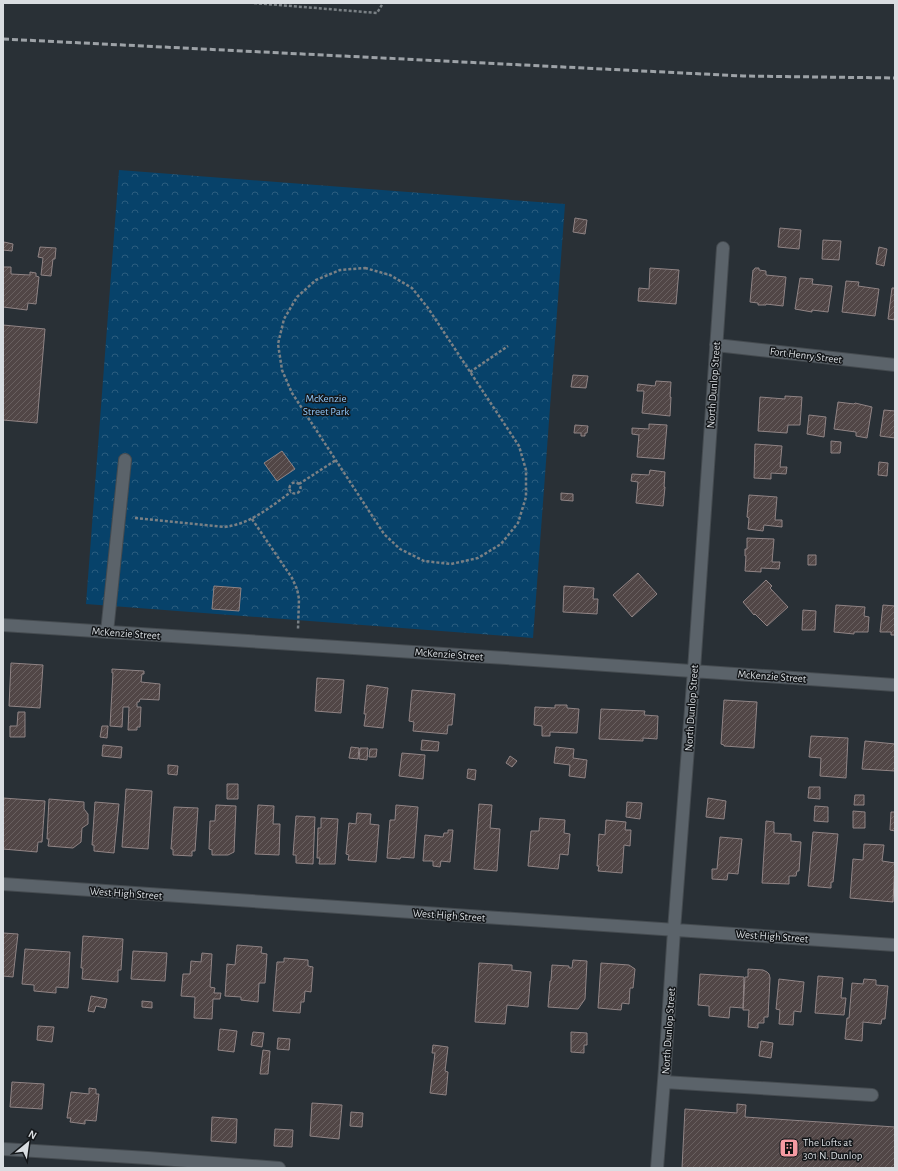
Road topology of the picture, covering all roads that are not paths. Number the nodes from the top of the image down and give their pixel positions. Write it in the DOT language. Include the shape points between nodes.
graph roads {
  1 [pos="723,248"];
  2 [pos="716,345"];
  3 [pos="895,365"];
  4 [pos="125,460"];
  5 [pos="3,625"];
  6 [pos="107,632"];
  7 [pos="694,670"];
  8 [pos="895,685"];
  9 [pos="3,884"];
  10 [pos="674,930"];
  11 [pos="895,945"];
  12 [pos="664,1082"];
  13 [pos="872,1095"];
  14 [pos="3,1149"];
  15 [pos="279,1168"];
  16 [pos="657,1168"];
  1 -- 2 [label="street, North Dunlop Street"];
  2 -- 3 [label="street, Fort Henry Street"];
  2 -- 7 [label="street, North Dunlop Street"];
  4 -- 6 [label="street"];
  5 -- 6 [label="street, McKenzie Street"];
  6 -- 7 [label="street, McKenzie Street"];
  7 -- 8 [label="street, McKenzie Street"];
  7 -- 10 [label="street, North Dunlop Street"];
  9 -- 10 [label="street, West High Street"];
  10 -- 11 [label="street, West High Street"];
  10 -- 12 [label="street, North Dunlop Street"];
  12 -- 13 [label="street"];
  12 -- 16 [label="street, North Dunlop Street"];
  14 -- 15 [label="street"];
}
